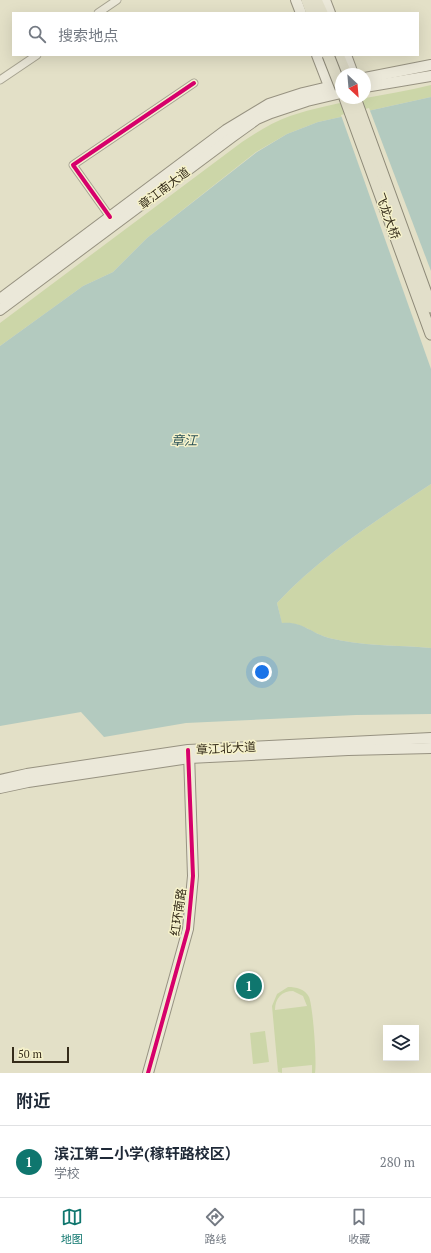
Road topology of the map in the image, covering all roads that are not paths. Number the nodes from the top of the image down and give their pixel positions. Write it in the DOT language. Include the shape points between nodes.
graph roads {
  1 [pos="117,0"];
  2 [pos="296,0"];
  3 [pos="307,0"];
  4 [pos="316,0"];
  5 [pos="325,0"];
  6 [pos="99,12"];
  7 [pos="301,12"];
  8 [pos="312,12"];
  9 [pos="322,12"];
  10 [pos="330,12"];
  11 [pos="36,56"];
  12 [pos="317,56"];
  13 [pos="328,56"];
  14 [pos="338,56"];
  15 [pos="346,56"];
  16 [pos="431,65"];
  17 [pos="343,68"];
  18 [pos="351,68"];
  19 [pos="335,73"];
  20 [pos="431,76"];
  21 [pos="371,77"];
  22 [pos="0,80"];
  23 [pos="194,83"];
  24 [pos="335,85"];
  25 [pos="329,86"];
  26 [pos="371,87"];
  27 [pos="335,95"];
  28 [pos="347,104"];
  29 [pos="357,104"];
  30 [pos="110,217"];
  31 [pos="0,299"];
  32 [pos="431,307"];
  33 [pos="0,310"];
  34 [pos="431,334"];
  35 [pos="431,738"];
  36 [pos="431,748"];
  37 [pos="189,754"];
  38 [pos="0,780"];
  39 [pos="0,788"];
  40 [pos="148,1073"];
  1 -- 6 [label="street"];
  2 -- 7 [label="main road"];
  3 -- 8 [label="main road"];
  4 -- 9 [label="main road"];
  5 -- 10 [label="main road"];
  11 -- 22 [label="street"];
  12 -- 25 [label="main road"];
  13 -- 19 [label="main road, bridge"];
  14 -- 17 [label="main road"];
  15 -- 18 [label="main road"];
  16 -- 21 [label="main road"];
  20 -- 26 [label="main road"];
  23 -- 30 [label="street" via="73,165"];
  24 -- 25 [label="main road, 章江南大道"];
  25 -- 30 [label="main road, 章江南大道" via="284,99 254,112"];
  27 -- 33 [label="main road, 章江南大道" via="285,108 258,119"];
  28 -- 34 [label="main road, 飞龙大桥"];
  29 -- 32 [label="main road, 飞龙大桥"];
  30 -- 31 [label="main road, 章江南大道"];
  35 -- 37 [label="main road, 章江北大道"];
  36 -- 37 [label="main road, 章江北大道"];
  37 -- 38 [label="main road, 章江北大道" via="27,774"];
  37 -- 39 [label="main road, 章江北大道"];
  37 -- 40 [label="main road, 红环南路" via="193,876 188,929"];
}
